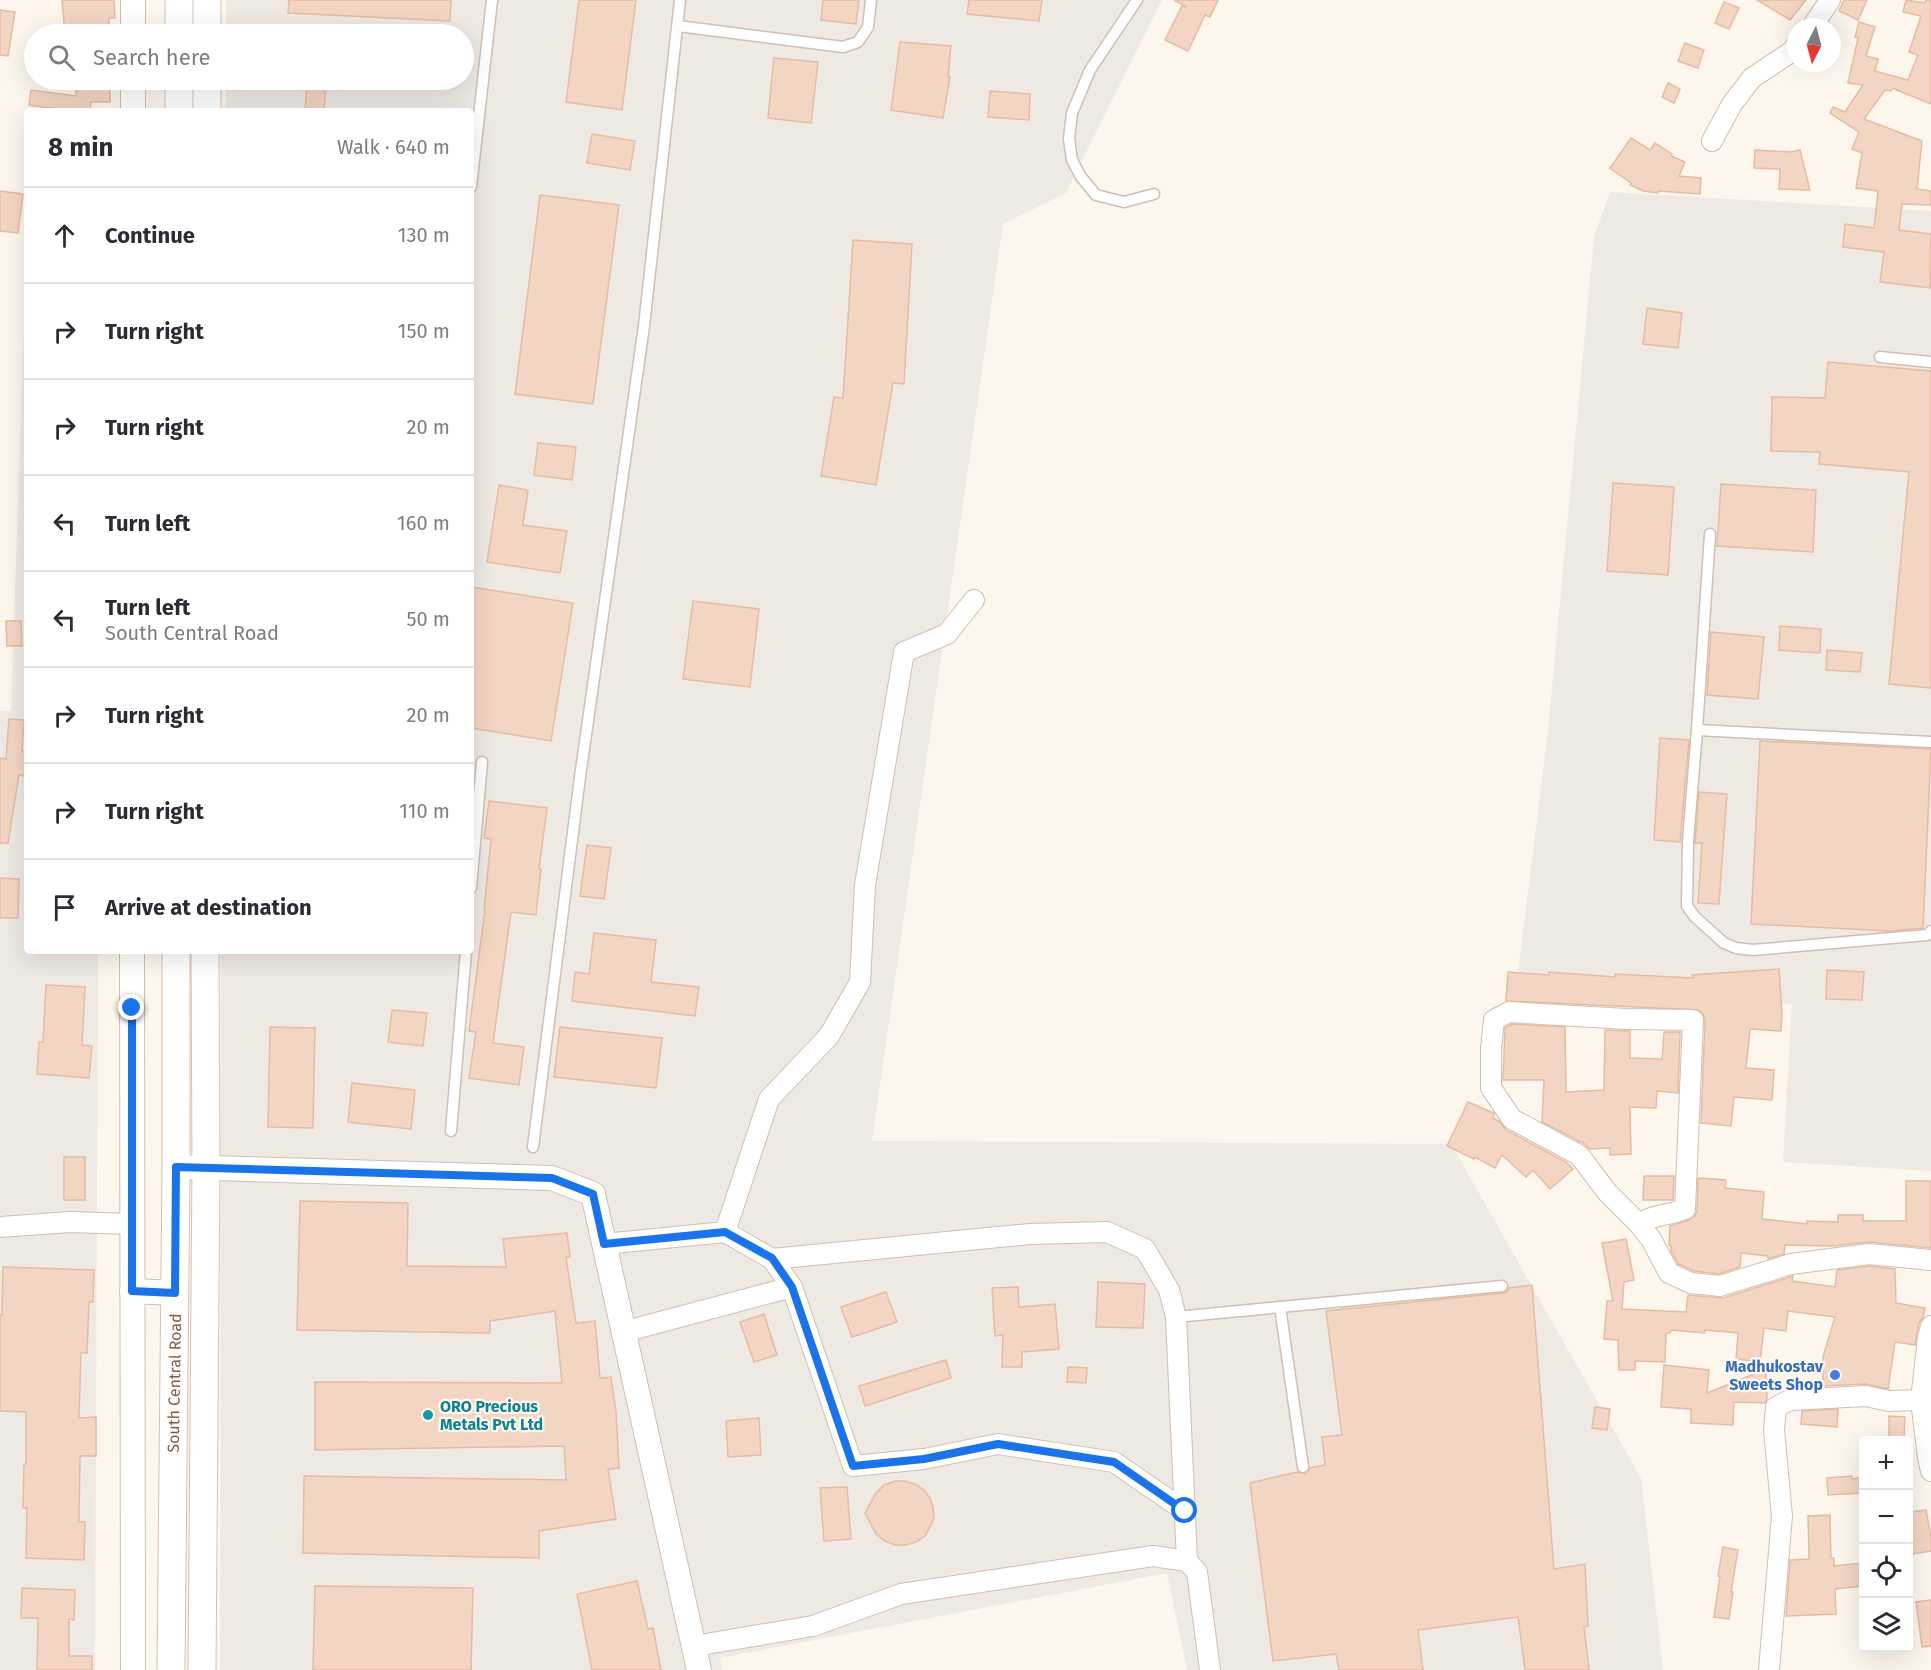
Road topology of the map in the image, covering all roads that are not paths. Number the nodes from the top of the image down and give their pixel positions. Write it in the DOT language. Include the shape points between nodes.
graph roads {
  1 [pos="133,0"];
  2 [pos="179,0"];
  3 [pos="207,0"];
  4 [pos="492,0"];
  5 [pos="680,0"];
  6 [pos="871,0"];
  7 [pos="1137,0"];
  8 [pos="1830,0"];
  9 [pos="1818,18"];
  10 [pos="133,24"];
  11 [pos="179,24"];
  12 [pos="207,24"];
  13 [pos="678,26"];
  14 [pos="1787,55"];
  15 [pos="133,90"];
  16 [pos="179,90"];
  17 [pos="207,90"];
  18 [pos="133,108"];
  19 [pos="179,108"];
  20 [pos="207,108"];
  21 [pos="1712,141"];
  22 [pos="474,160"];
  23 [pos="1154,194"];
  24 [pos="1880,357"];
  25 [pos="1931,362"];
  26 [pos="1710,534"];
  27 [pos="974,600"];
  28 [pos="1697,730"];
  29 [pos="1931,742"];
  30 [pos="482,762"];
  31 [pos="474,854"];
  32 [pos="1931,931"];
  33 [pos="132,954"];
  34 [pos="176,954"];
  35 [pos="205,954"];
  36 [pos="466,954"];
  37 [pos="451,1131"];
  38 [pos="533,1147"];
  39 [pos="176,1167"];
  40 [pos="206,1167"];
  41 [pos="132,1224"];
  42 [pos="1639,1224"];
  43 [pos="0,1227"];
  44 [pos="725,1232"];
  45 [pos="604,1244"];
  46 [pos="772,1258"];
  47 [pos="1931,1260"];
  48 [pos="1503,1286"];
  49 [pos="792,1287"];
  50 [pos="132,1291"];
  51 [pos="175,1293"];
  52 [pos="1280,1307"];
  53 [pos="1176,1317"];
  54 [pos="1931,1326"];
  55 [pos="623,1332"];
  56 [pos="1921,1400"];
  57 [pos="1303,1467"];
  58 [pos="1931,1471"];
  59 [pos="1185,1511"];
  60 [pos="1187,1561"];
  61 [pos="694,1646"];
  62 [pos="133,1670"];
  63 [pos="171,1670"];
  64 [pos="202,1670"];
  65 [pos="699,1670"];
  66 [pos="1210,1670"];
  67 [pos="1769,1670"];
  1 -- 10 [label="street"];
  2 -- 11 [label="main road"];
  3 -- 12 [label="main road"];
  4 -- 22 [label="lane"];
  5 -- 13 [label="lane"];
  6 -- 13 [label="lane" via="868,27 858,42 843,47"];
  7 -- 23 [label="lane" via="1090,70 1071,113 1069,139 1080,177 1096,195 1124,202"];
  8 -- 9 [label="street"];
  13 -- 38 [label="lane" via="642,338"];
  14 -- 21 [label="street" via="1752,78 1731,104"];
  15 -- 18 [label="street"];
  16 -- 19 [label="main road"];
  17 -- 20 [label="main road"];
  24 -- 25 [label="lane"];
  26 -- 28 [label="lane"];
  27 -- 44 [label="street" via="947,634 904,652 866,885 860,982 829,1036 769,1098"];
  28 -- 29 [label="lane"];
  28 -- 32 [label="lane" via="1687,906 1724,943 1753,950 1927,935"];
  30 -- 31 [label="lane"];
  33 -- 41 [label="street"];
  34 -- 39 [label="main road, South Central Road"];
  35 -- 40 [label="main road, South Central Road"];
  36 -- 37 [label="lane"];
  39 -- 40 [label="street"];
  39 -- 51 [label="main road, South Central Road"];
  40 -- 45 [label="street" via="552,1178 593,1194"];
  40 -- 64 [label="main road, South Central Road"];
  41 -- 43 [label="street" via="70,1222"];
  41 -- 50 [label="street"];
  42 -- 42 [label="street" via="1606,1192 1579,1155 1512,1119 1491,1088 1494,1020 1509,1012 1693,1020 1685,1209 1651,1216"];
  42 -- 47 [label="street" via="1669,1273 1691,1283 1720,1286 1791,1264 1869,1254"];
  44 -- 45 [label="street"];
  44 -- 46 [label="street"];
  45 -- 55 [label="street"];
  46 -- 49 [label="street"];
  46 -- 53 [label="street" via="1030,1234 1107,1232 1146,1249 1169,1290"];
  48 -- 52 [label="lane"];
  49 -- 55 [label="street"];
  49 -- 59 [label="street" via="853,1466 924,1459 998,1444 1114,1462"];
  50 -- 51 [label="street"];
  50 -- 62 [label="street"];
  51 -- 63 [label="main road, South Central Road"];
  52 -- 53 [label="lane"];
  52 -- 57 [label="lane"];
  53 -- 59 [label="street"];
  54 -- 56 [label="street"];
  55 -- 61 [label="street"];
  56 -- 58 [label="street"];
  56 -- 67 [label="street" via="1889,1401 1866,1396 1790,1400 1776,1407 1774,1430 1782,1516"];
  59 -- 60 [label="street"];
  60 -- 61 [label="street" via="1153,1556 901,1594 813,1626"];
  60 -- 66 [label="street" via="1197,1572"];
  61 -- 65 [label="street"];
}
